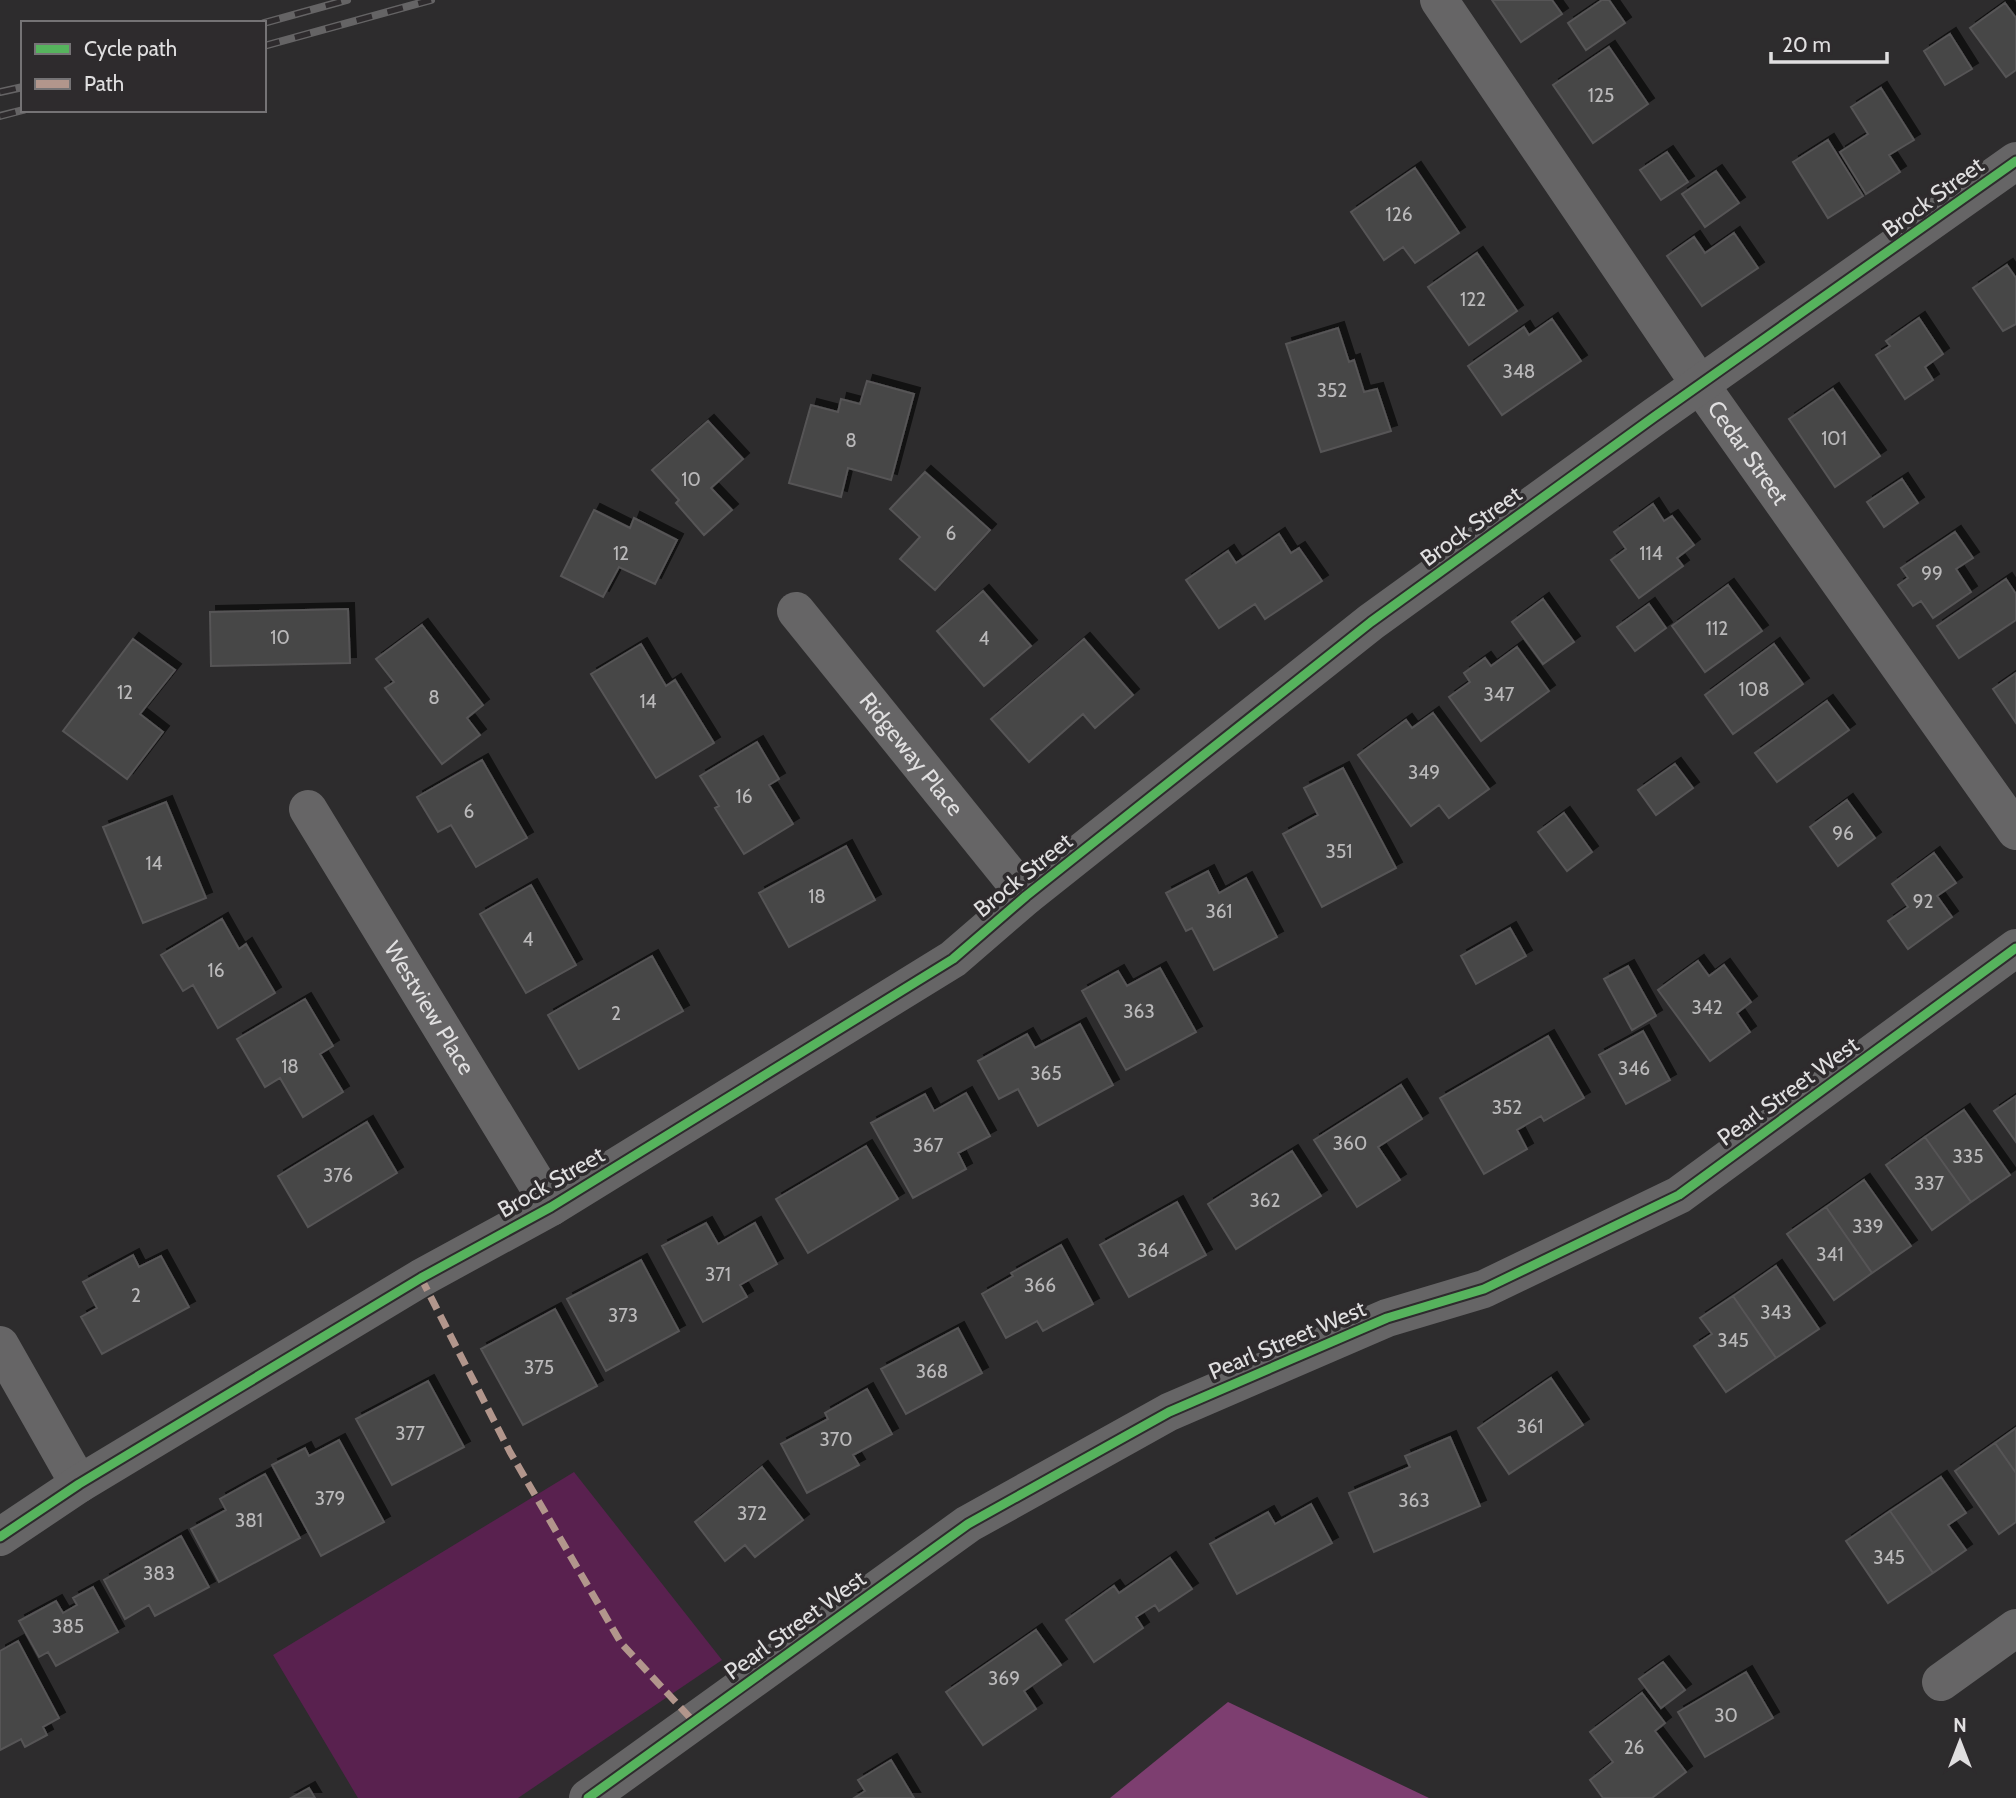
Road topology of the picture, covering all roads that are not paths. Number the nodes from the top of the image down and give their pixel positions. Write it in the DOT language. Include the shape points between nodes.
graph roads {
  1 [pos="1439,0"];
  2 [pos="2016,161"];
  3 [pos="1701,386"];
  4 [pos="796,611"];
  5 [pos="308,810"];
  6 [pos="2016,831"];
  7 [pos="1026,896"];
  8 [pos="2016,948"];
  9 [pos="551,1208"];
  10 [pos="0,1345"];
  11 [pos="79,1484"];
  12 [pos="0,1537"];
  13 [pos="2016,1629"];
  14 [pos="1941,1682"];
  15 [pos="588,1798"];
  1 -- 3 [label="street, Cedar Street"];
  2 -- 3 [label="street, Brock Street"];
  3 -- 6 [label="street, Cedar Street"];
  3 -- 7 [label="street, Brock Street" via="1371,622"];
  4 -- 7 [label="street, Ridgeway Place"];
  5 -- 9 [label="street, Westview Place"];
  7 -- 9 [label="street, Brock Street" via="953,959"];
  8 -- 15 [label="street, Pearl Street West" via="1679,1195 1484,1289 1387,1318 1169,1412 968,1524"];
  9 -- 11 [label="street, Brock Street" via="421,1278"];
  10 -- 11 [label="street"];
  11 -- 12 [label="street, Brock Street"];
  13 -- 14 [label="street"];
}
